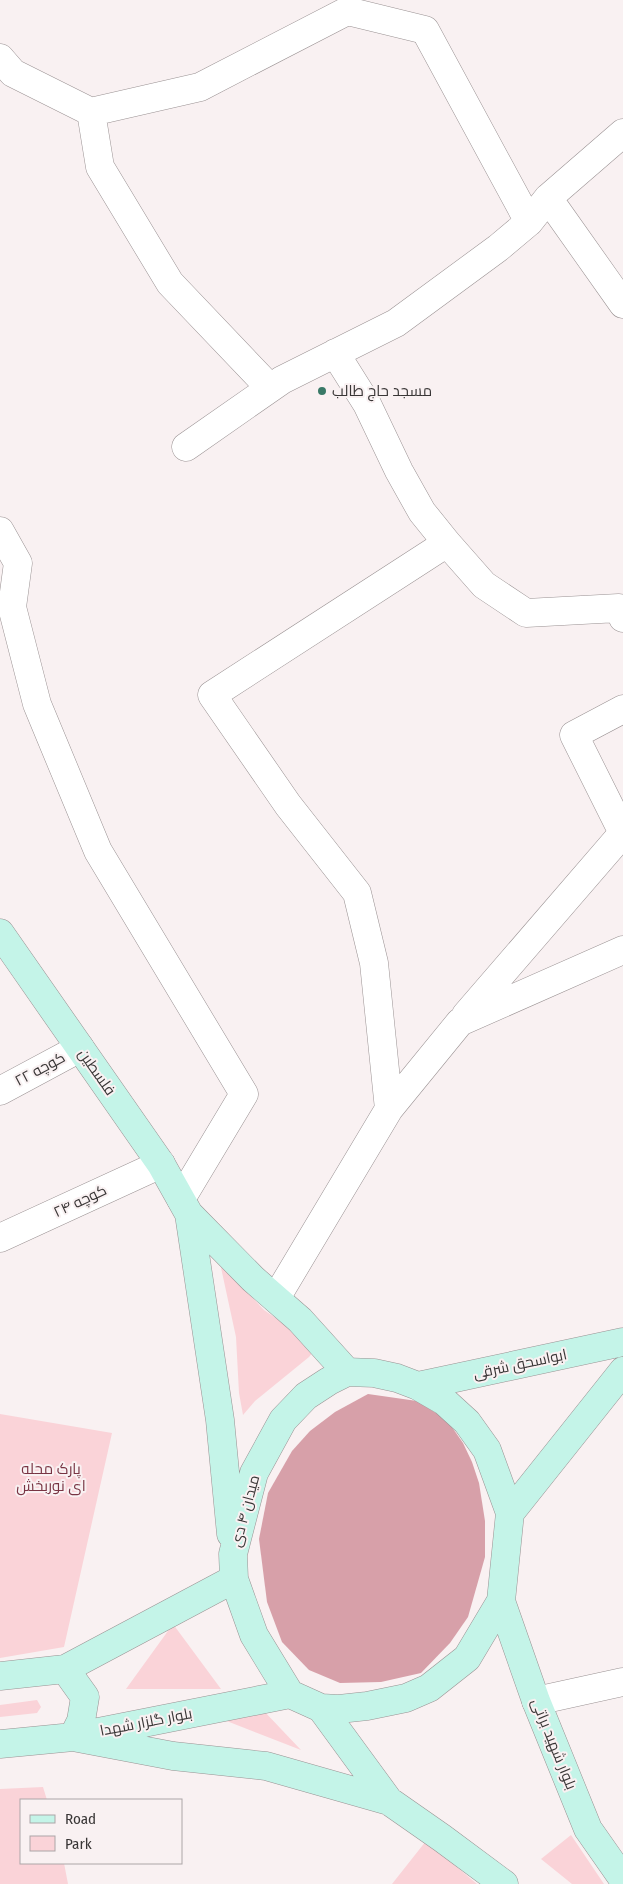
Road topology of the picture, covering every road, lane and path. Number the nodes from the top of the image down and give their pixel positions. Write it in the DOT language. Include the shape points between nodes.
graph roads {
  1 [pos="346,5"];
  2 [pos="4,72"];
  3 [pos="91,112"];
  4 [pos="623,133"];
  5 [pos="548,198"];
  6 [pos="529,222"];
  7 [pos="623,304"];
  8 [pos="335,353"];
  9 [pos="270,388"];
  10 [pos="186,447"];
  11 [pos="0,531"];
  12 [pos="447,543"];
  13 [pos="623,618"];
  14 [pos="623,709"];
  15 [pos="623,833"];
  16 [pos="0,933"];
  17 [pos="623,950"];
  18 [pos="460,1022"];
  19 [pos="80,1048"];
  20 [pos="0,1091"];
  21 [pos="389,1109"];
  22 [pos="161,1164"];
  23 [pos="185,1206"];
  24 [pos="0,1238"];
  25 [pos="276,1298"];
  26 [pos="623,1342"];
  27 [pos="623,1371"];
  28 [pos="347,1372"];
  29 [pos="418,1386"];
  30 [pos="510,1513"];
  31 [pos="234,1566"];
  32 [pos="501,1601"];
  33 [pos="65,1669"];
  34 [pos="0,1676"];
  35 [pos="623,1682"];
  36 [pos="290,1694"];
  37 [pos="536,1701"];
  38 [pos="321,1708"];
  39 [pos="73,1737"];
  40 [pos="0,1744"];
  41 [pos="389,1801"];
  42 [pos="623,1879"];
  43 [pos="504,1884"];
  1 -- 3 [label="street" via="200,87"];
  1 -- 6 [label="street" via="425,30"];
  2 -- 3 [label="street"];
  3 -- 9 [label="street" via="100,167 170,283"];
  4 -- 5 [label="street"];
  5 -- 6 [label="street"];
  5 -- 7 [label="street"];
  6 -- 8 [label="street" via="396,323"];
  8 -- 9 [label="street"];
  8 -- 12 [label="street" via="367,404 422,512"];
  9 -- 10 [label="street"];
  11 -- 23 [label="street" via="18,563 12,607 37,704 98,851 244,1094"];
  12 -- 13 [label="street" via="484,585 526,612 618,608"];
  12 -- 21 [label="street" via="212,695 288,805 358,893 374,963"];
  14 -- 15 [label="street" via="574,736"];
  15 -- 18 [label="street"];
  16 -- 19 [label="main road, فلسطین"];
  17 -- 18 [label="street"];
  18 -- 21 [label="street"];
  19 -- 20 [label="street, کوچه ۲۲"];
  19 -- 22 [label="main road, فلسطین"];
  21 -- 25 [label="street"];
  22 -- 23 [label="main road, فلسطین"];
  22 -- 24 [label="street, کوچه ۲۴"];
  23 -- 25 [label="main road"];
  23 -- 31 [label="main road" via="220,1420"];
  25 -- 28 [label="main road"];
  26 -- 29 [label="main road, ابواسحق شرقی"];
  27 -- 30 [label="main road"];
  28 -- 29 [label="main road, میدان ۴ دی" via="374,1373"];
  28 -- 31 [label="main road, میدان ۴ دی" via="306,1396 283,1420 254,1473"];
  29 -- 30 [label="main road, میدان ۴ دی" via="444,1401 467,1422 487,1450"];
  30 -- 32 [label="main road, میدان ۴ دی"];
  31 -- 33 [label="main road"];
  31 -- 36 [label="main road" via="254,1634"];
  32 -- 37 [label="main road, بلوار شهید براتی"];
  32 -- 38 [label="main road, میدان ۴ دی" via="467,1658 429,1688 406,1698 367,1706"];
  33 -- 34 [label="main road"];
  33 -- 39 [label="main road" via="85,1697 81,1720"];
  35 -- 37 [label="street"];
  36 -- 38 [label="main road, میدان ۴ دی"];
  36 -- 39 [label="main road, بلوار گلزار شهدا"];
  37 -- 42 [label="main road, بلوار شهید براتی" via="588,1829"];
  38 -- 41 [label="main road"];
  39 -- 40 [label="main road, بلوار گلزار شهدا"];
  39 -- 41 [label="main road" via="173,1756 266,1766"];
  41 -- 43 [label="main road"];
}
